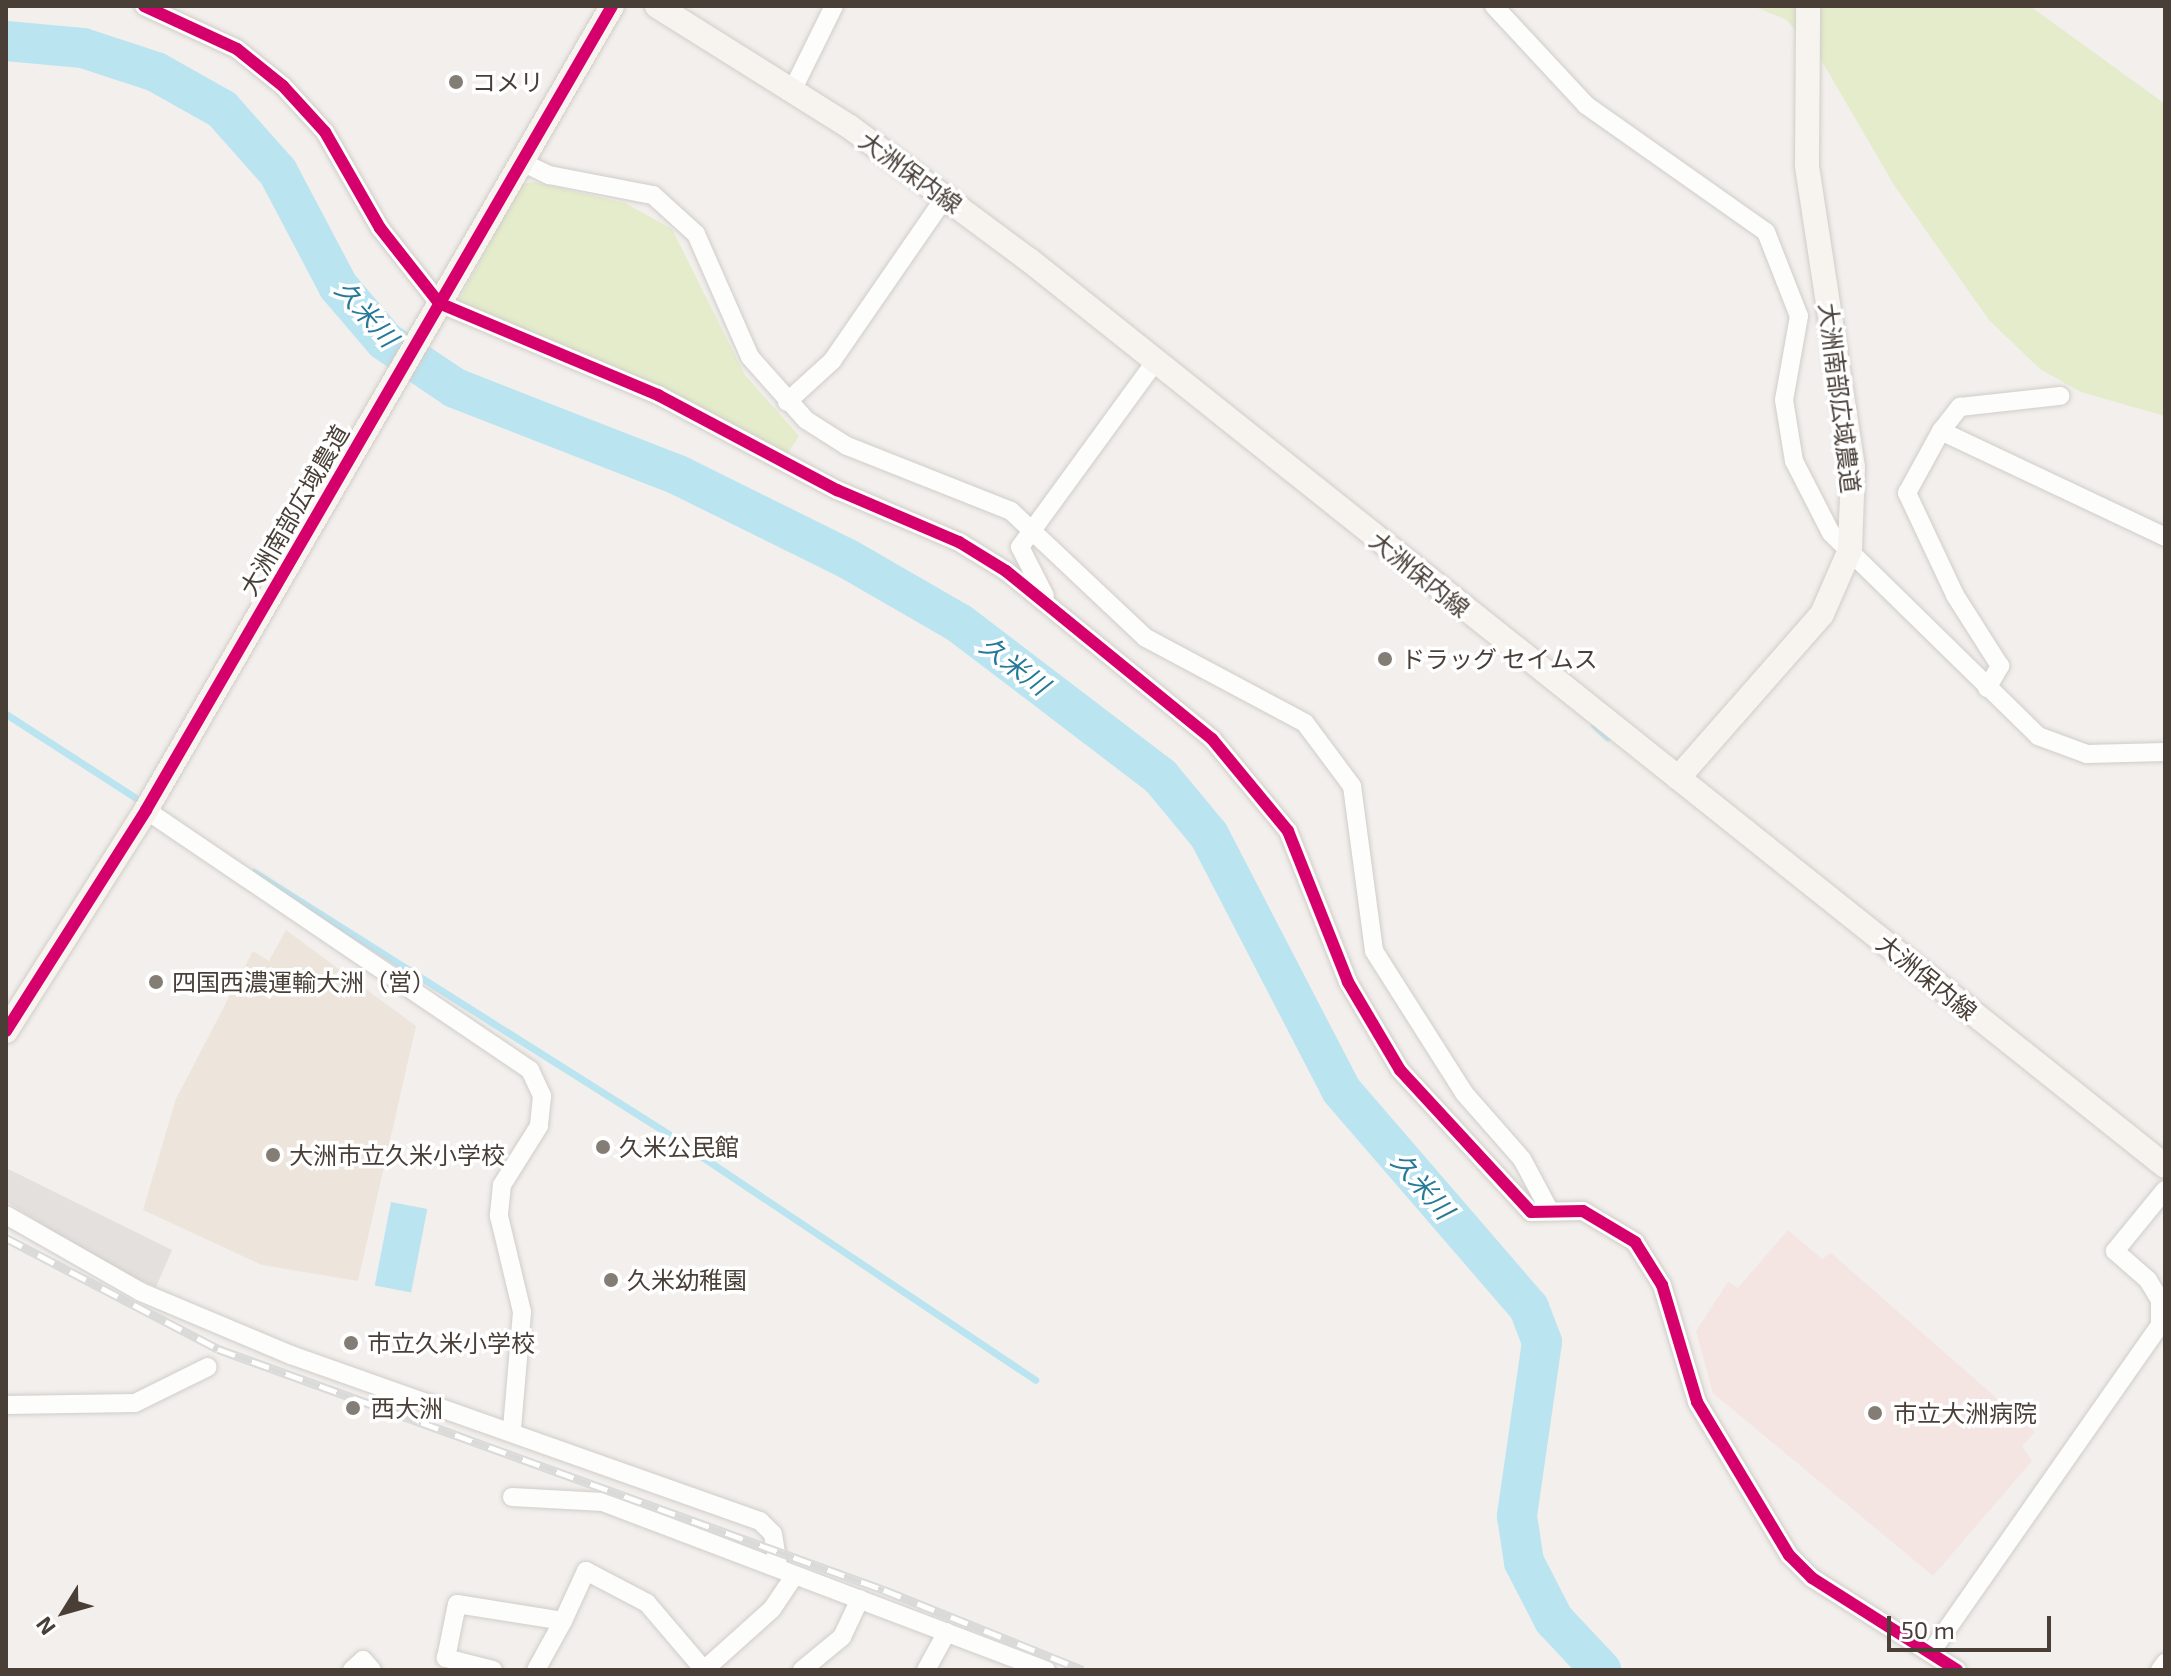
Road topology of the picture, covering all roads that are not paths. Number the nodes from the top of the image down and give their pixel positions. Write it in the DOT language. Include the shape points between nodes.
graph roads {
  1 [pos="144,6"];
  2 [pos="612,6"];
  3 [pos="657,6"];
  4 [pos="834,6"];
  5 [pos="1494,6"];
  6 [pos="1808,6"];
  7 [pos="792,91"];
  8 [pos="522,162"];
  9 [pos="946,196"];
  10 [pos="436,308"];
  11 [pos="1155,362"];
  12 [pos="2060,396"];
  13 [pos="787,402"];
  14 [pos="1941,431"];
  15 [pos="1032,525"];
  16 [pos="2165,537"];
  17 [pos="1850,550"];
  18 [pos="1059,615"];
  19 [pos="1987,688"];
  20 [pos="2165,752"];
  21 [pos="1678,778"];
  22 [pos="146,810"];
  23 [pos="6,1031"];
  24 [pos="2165,1166"];
  25 [pos="2165,1190"];
  26 [pos="1548,1208"];
  27 [pos="6,1215"];
  28 [pos="208,1367"];
  29 [pos="6,1405"];
  30 [pos="512,1429"];
  31 [pos="512,1497"];
  32 [pos="786,1572"];
  33 [pos="860,1599"];
  34 [pos="563,1621"];
  35 [pos="947,1632"];
  36 [pos="1931,1652"];
  37 [pos="2165,1663"];
  38 [pos="352,1670"];
  39 [pos="372,1670"];
  40 [pos="493,1670"];
  41 [pos="536,1670"];
  42 [pos="704,1670"];
  43 [pos="802,1670"];
  44 [pos="926,1670"];
  45 [pos="1046,1670"];
  46 [pos="1957,1670"];
  47 [pos="2160,1670"];
  1 -- 10 [label="street" via="237,49 283,86 325,132 380,228"];
  2 -- 8 [label="street, 大洲南部広域農道"];
  3 -- 7 [label="street, 大洲保内線"];
  4 -- 7 [label="street"];
  5 -- 17 [label="street" via="1586,105 1766,232 1799,316 1784,400 1794,461 1804,493"];
  6 -- 17 [label="street, 大洲南部広域農道" via="1807,165 1853,467"];
  7 -- 9 [label="street, 大洲保内線"];
  8 -- 10 [label="street, 大洲南部広域農道"];
  8 -- 13 [label="street" via="549,175 653,195 676,211 696,234 732,327"];
  9 -- 11 [label="street, 大洲保内線"];
  9 -- 13 [label="street" via="832,361"];
  10 -- 18 [label="street" via="658,395 824,484 959,542"];
  10 -- 22 [label="street, 大洲南部広域農道"];
  11 -- 15 [label="street"];
  11 -- 21 [label="street, 大洲保内線"];
  12 -- 14 [label="street" via="1960,407"];
  13 -- 15 [label="street" via="847,446 971,489"];
  14 -- 16 [label="street"];
  14 -- 19 [label="street" via="1907,493 1955,595 2000,666"];
  15 -- 18 [label="street" via="1020,547"];
  15 -- 26 [label="street" via="1146,638 1305,723 1331,752 1352,786 1374,951 1464,1093 1522,1159"];
  17 -- 19 [label="street"];
  17 -- 21 [label="street, 大洲南部広域農道" via="1822,614"];
  18 -- 26 [label="street" via="1254,782 1288,831 1369,1027 1531,1212"];
  19 -- 20 [label="street" via="2038,736 2064,749"];
  21 -- 24 [label="street, 大洲保内線"];
  22 -- 23 [label="street, 大洲南部広域農道"];
  22 -- 30 [label="street" via="530,1070 542,1096 539,1126 502,1185 499,1216 522,1312"];
  25 -- 36 [label="street" via="2115,1251 2148,1280 2160,1300 2160,1325"];
  26 -- 36 [label="street" via="1583,1211 1635,1242 1662,1285 1697,1402 1789,1555 1812,1578"];
  27 -- 30 [label="street" via="141,1292 291,1355"];
  28 -- 29 [label="street" via="135,1403"];
  30 -- 32 [label="street" via="760,1521 773,1534"];
  31 -- 32 [label="street" via="603,1502"];
  32 -- 33 [label="street"];
  32 -- 42 [label="street" via="772,1609"];
  33 -- 35 [label="street"];
  33 -- 43 [label="street" via="842,1637"];
  34 -- 40 [label="street" via="457,1604 446,1658"];
  34 -- 41 [label="street"];
  34 -- 42 [label="street" via="586,1571 647,1603"];
  35 -- 44 [label="street"];
  35 -- 45 [label="street"];
  36 -- 46 [label="street"];
  37 -- 47 [label="street"];
  38 -- 39 [label="street" via="363,1660"];
}
